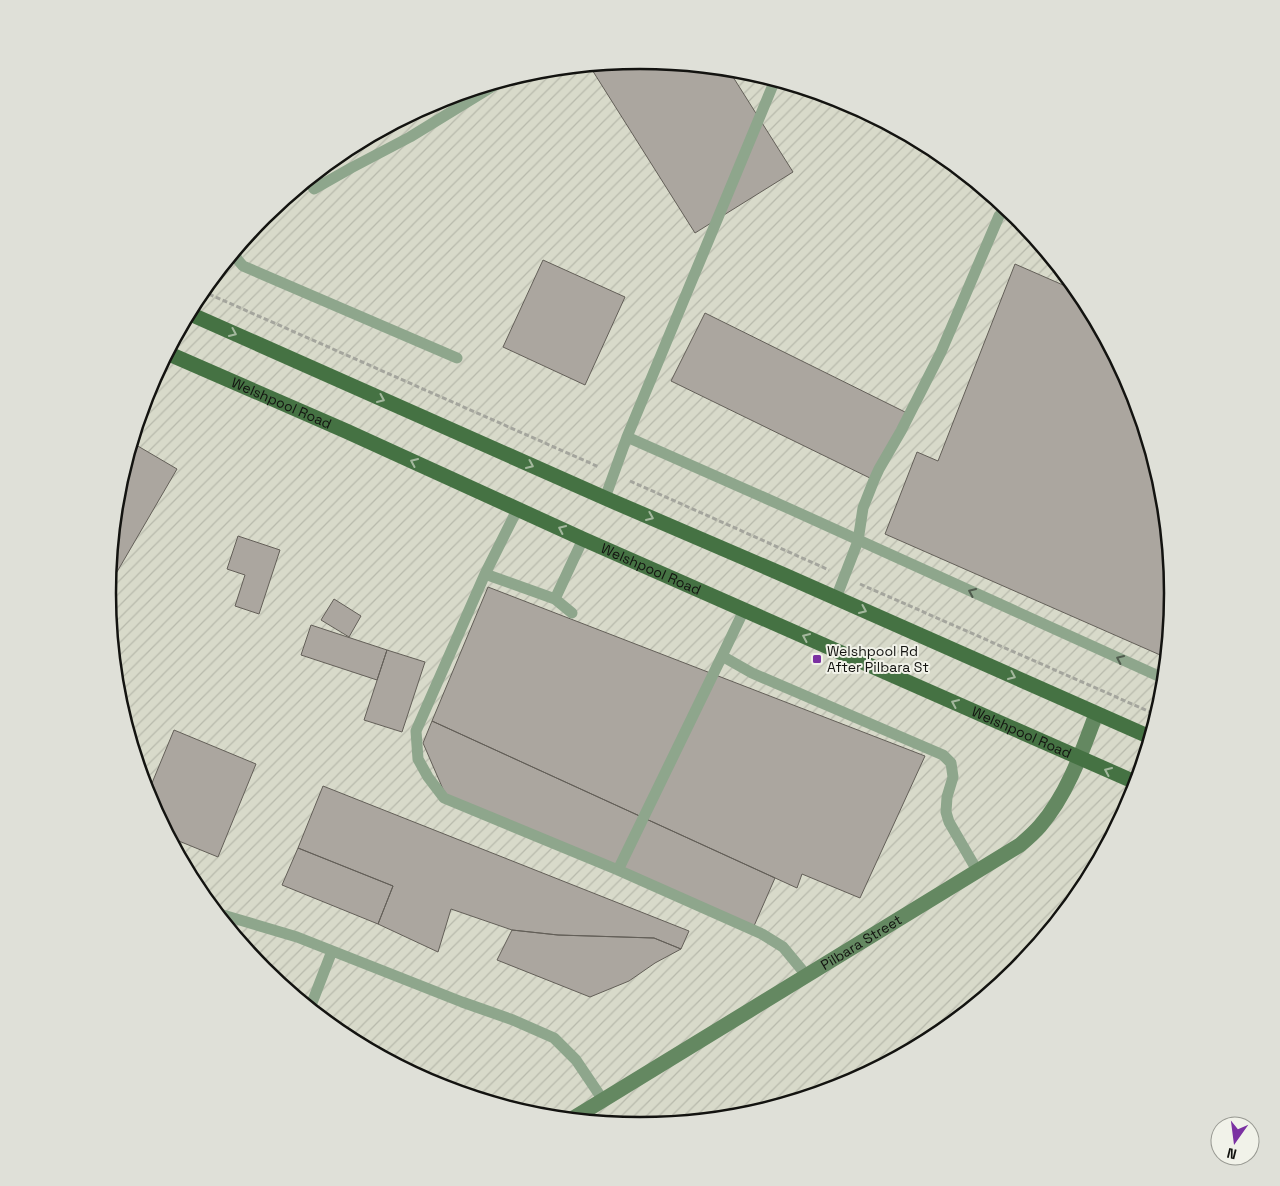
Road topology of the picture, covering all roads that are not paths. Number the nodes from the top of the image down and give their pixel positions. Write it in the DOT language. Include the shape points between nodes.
graph roads {
  1 [pos="772,86"];
  2 [pos="479,94"];
  3 [pos="311,185"];
  4 [pos="1002,213"];
  5 [pos="237,258"];
  6 [pos="195,316"];
  7 [pos="173,356"];
  8 [pos="457,358"];
  9 [pos="626,437"];
  10 [pos="605,498"];
  11 [pos="518,508"];
  12 [pos="583,539"];
  13 [pos="858,541"];
  14 [pos="485,574"];
  15 [pos="836,598"];
  16 [pos="554,600"];
  17 [pos="744,610"];
  18 [pos="572,613"];
  19 [pos="722,656"];
  20 [pos="1157,676"];
  21 [pos="1096,714"];
  22 [pos="1144,735"];
  23 [pos="1080,758"];
  24 [pos="1129,780"];
  25 [pos="618,870"];
  26 [pos="978,872"];
  27 [pos="228,916"];
  28 [pos="332,951"];
  29 [pos="807,976"];
  30 [pos="312,1002"];
  31 [pos="603,1100"];
  32 [pos="581,1114"];
  1 -- 9 [label="lane"];
  2 -- 3 [label="lane" via="314,189"];
  4 -- 13 [label="lane" via="941,352 879,469 863,508"];
  5 -- 8 [label="lane" via="243,266"];
  6 -- 10 [label="main road, one-way"];
  11 -- 7 [label="main road, Welshpool Road, one-way"];
  9 -- 10 [label="lane"];
  9 -- 13 [label="lane"];
  10 -- 15 [label="main road, one-way"];
  12 -- 11 [label="main road, Welshpool Road, one-way"];
  11 -- 14 [label="lane"];
  12 -- 16 [label="lane"];
  12 -- 17 [label="main road, Welshpool Road"];
  13 -- 15 [label="lane"];
  20 -- 13 [label="lane, one-way"];
  14 -- 16 [label="lane"];
  14 -- 25 [label="lane" via="416,731 418,759 444,798"];
  15 -- 21 [label="main road, one-way"];
  16 -- 18 [label="lane"];
  17 -- 19 [label="lane"];
  23 -- 17 [label="main road, Welshpool Road, one-way"];
  19 -- 25 [label="lane"];
  19 -- 26 [label="lane" via="752,673 943,755 951,763 953,777 946,812"];
  21 -- 22 [label="main road"];
  21 -- 23 [label="main road, Pilbara Street"];
  24 -- 23 [label="main road, Welshpool Road, one-way"];
  23 -- 26 [label="main road, Pilbara Street" via="1040,826 1020,845"];
  25 -- 29 [label="lane" via="762,934 784,947"];
  26 -- 29 [label="main road, Pilbara Street"];
  27 -- 28 [label="lane"];
  28 -- 30 [label="lane"];
  28 -- 31 [label="lane" via="554,1038 576,1060"];
  29 -- 31 [label="main road, Pilbara Street"];
  31 -- 32 [label="main road, Pilbara Street"];
}
